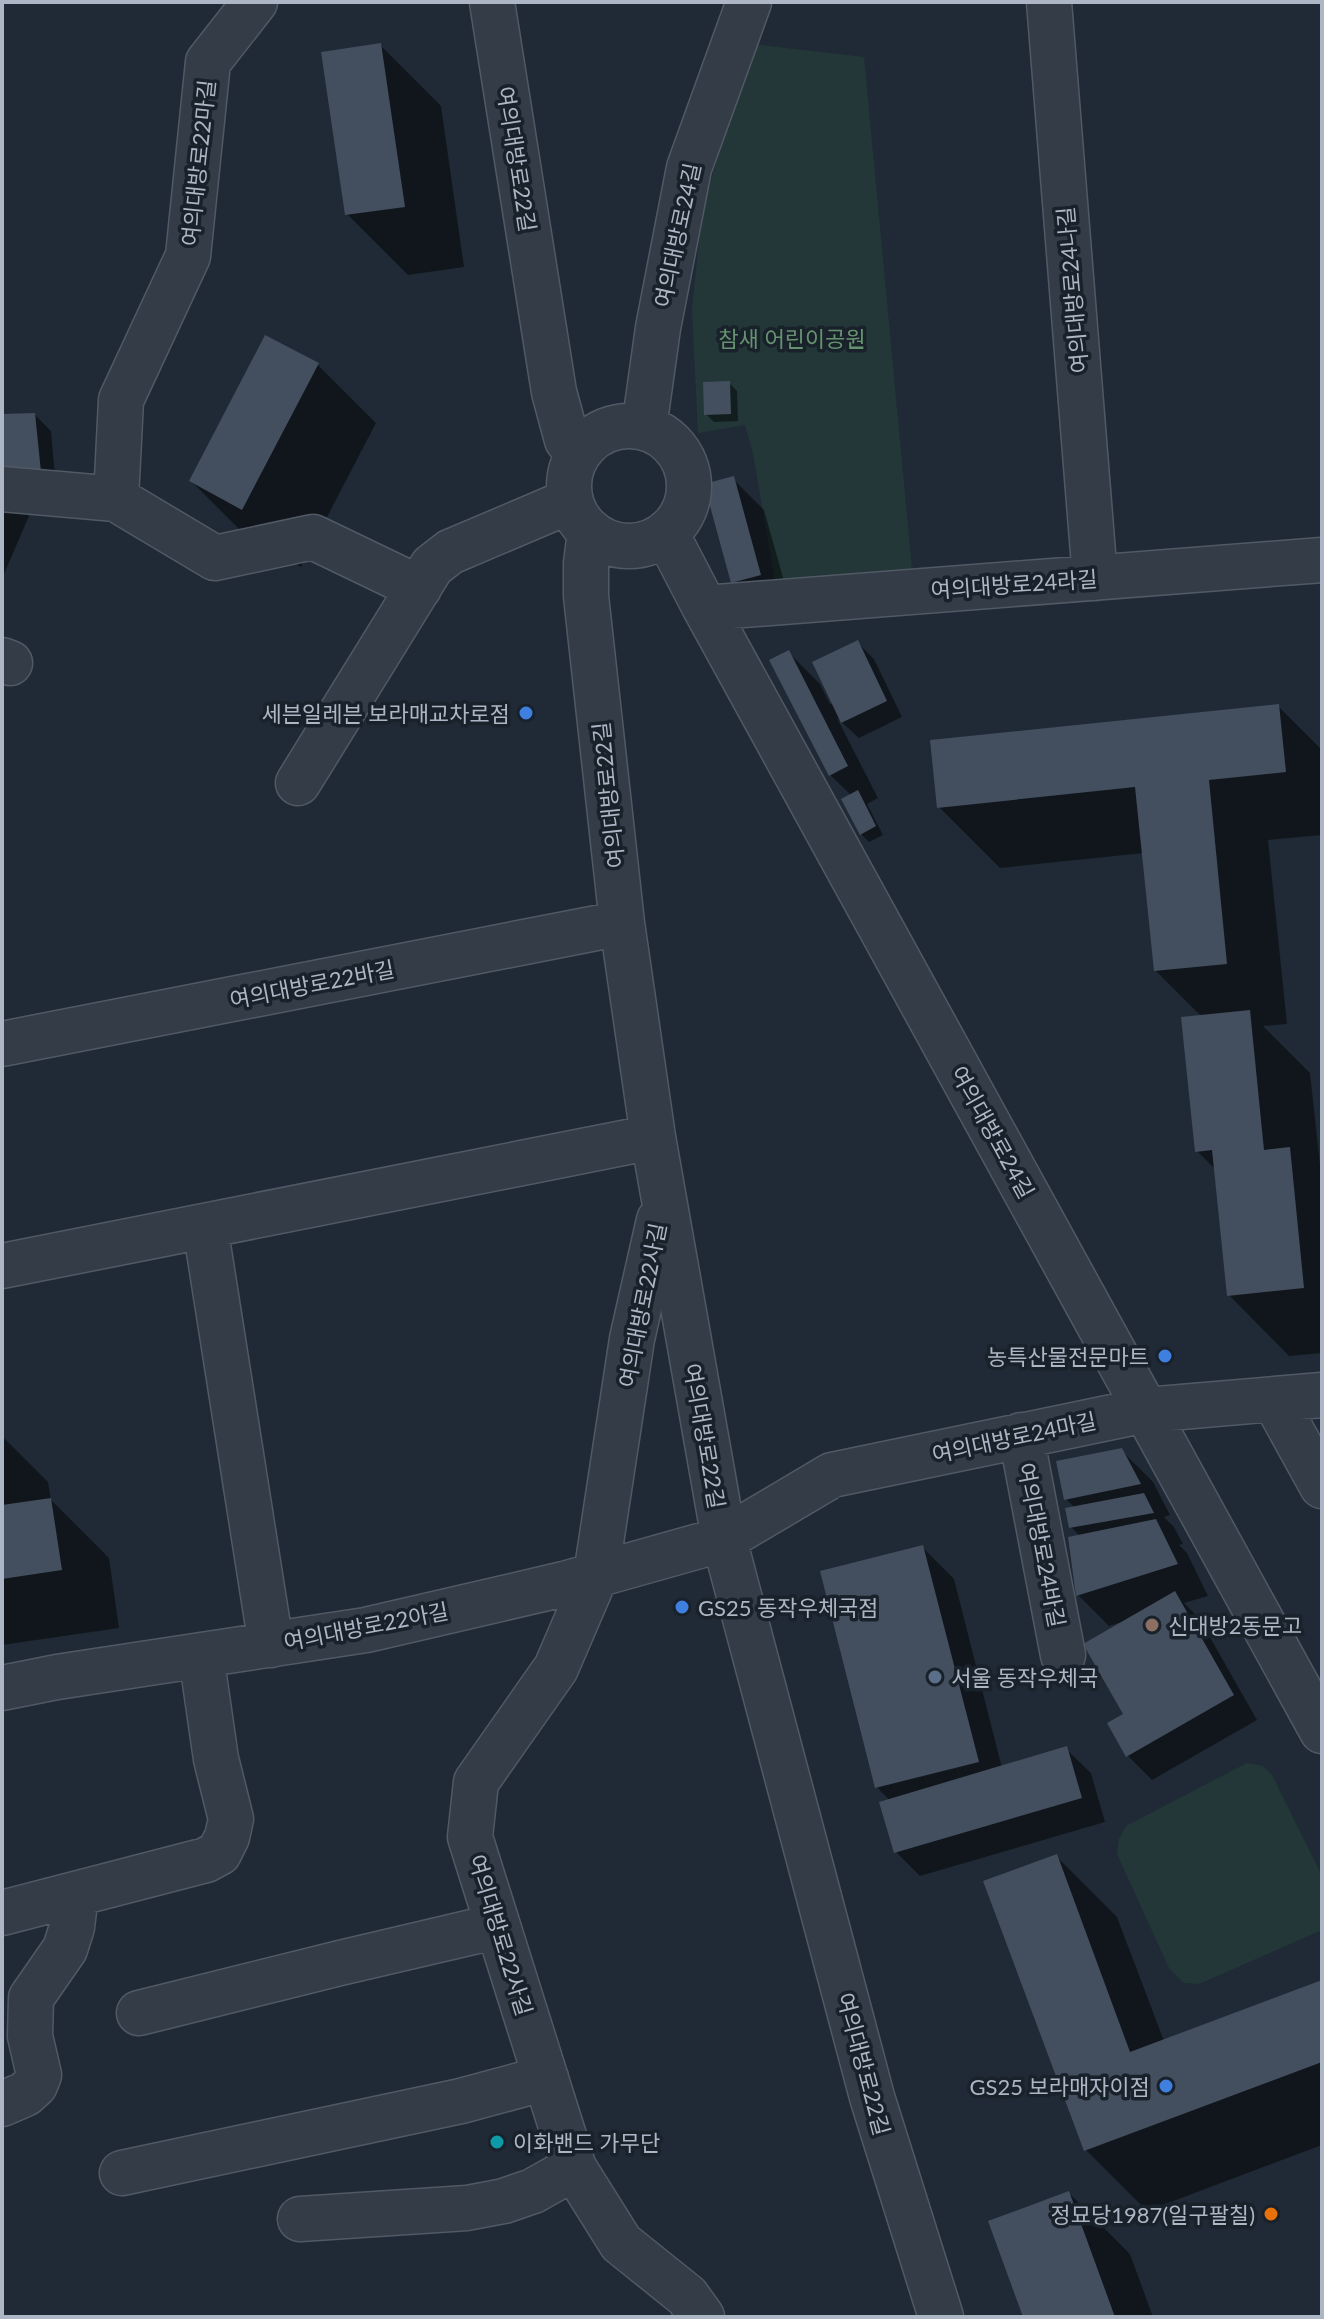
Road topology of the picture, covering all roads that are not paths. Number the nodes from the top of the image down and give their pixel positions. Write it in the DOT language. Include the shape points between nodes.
graph roads {
  1 [pos="255,2"];
  2 [pos="492,2"];
  3 [pos="749,2"];
  4 [pos="1049,2"];
  5 [pos="644,428"];
  6 [pos="578,454"];
  7 [pos="2,489"];
  8 [pos="116,499"];
  9 [pos="580,517"];
  10 [pos="666,533"];
  11 [pos="1322,560"];
  12 [pos="1095,578"];
  13 [pos="419,588"];
  14 [pos="705,608"];
  15 [pos="298,783"];
  16 [pos="622,923"];
  17 [pos="2,1044"];
  18 [pos="653,1137"];
  19 [pos="663,1199"];
  20 [pos="205,1226"];
  21 [pos="2,1266"];
  22 [pos="1322,1395"];
  23 [pos="1274,1399"];
  24 [pos="1146,1410"];
  25 [pos="1021,1435"];
  26 [pos="1322,1486"];
  27 [pos="724,1539"];
  28 [pos="596,1575"];
  29 [pos="271,1645"];
  30 [pos="201,1655"];
  31 [pos="1063,1655"];
  32 [pos="2,1688"];
  33 [pos="1322,1731"];
  34 [pos="76,1894"];
  35 [pos="2,1913"];
  36 [pos="498,1926"];
  37 [pos="139,2013"];
  38 [pos="546,2078"];
  39 [pos="2,2104"];
  40 [pos="574,2168"];
  41 [pos="122,2173"];
  42 [pos="300,2219"];
  43 [pos="702,2317"];
  44 [pos="941,2317"];
  1 -- 8 [label="street, 여의대방로22마길" via="208,62 188,256 121,400"];
  2 -- 6 [label="street, 여의대방로22길" via="554,392 567,440"];
  3 -- 5 [label="street, 여의대방로24길" via="689,168"];
  4 -- 12 [label="street, 여의대방로24나길"];
  5 -- 6 [label="street" via="612,428 596,435"];
  5 -- 10 [label="street" via="679,451 689,479 683,514"];
  6 -- 9 [label="street" via="568,483"];
  7 -- 8 [label="street"];
  8 -- 13 [label="street" via="215,558 313,537"];
  9 -- 10 [label="street" via="605,542 623,546 640,546"];
  9 -- 13 [label="street" via="450,552 432,566"];
  9 -- 16 [label="street, 여의대방로22길"];
  10 -- 14 [label="street, 여의대방로24길"];
  11 -- 12 [label="street, 여의대방로24라길"];
  12 -- 14 [label="street, 여의대방로24라길"];
  13 -- 15 [label="street"];
  14 -- 24 [label="street, 여의대방로24길"];
  16 -- 17 [label="street, 여의대방로22바길"];
  16 -- 18 [label="street, 여의대방로22길"];
  18 -- 19 [label="street, 여의대방로22길"];
  18 -- 20 [label="street"];
  19 -- 27 [label="street, 여의대방로22길"];
  19 -- 28 [label="street, 여의대방로22사길" via="632,1339"];
  20 -- 21 [label="street"];
  20 -- 29 [label="street"];
  22 -- 23 [label="street, 여의대방로24마길"];
  23 -- 24 [label="street, 여의대방로24마길"];
  23 -- 26 [label="street"];
  24 -- 25 [label="street, 여의대방로24마길"];
  24 -- 33 [label="street, 여의대방로24길"];
  25 -- 27 [label="street, 여의대방로24마길" via="832,1475"];
  25 -- 31 [label="street, 여의대방로24바길"];
  27 -- 28 [label="street, 여의대방로22아길"];
  27 -- 44 [label="street, 여의대방로22길" via="872,2097"];
  28 -- 29 [label="street, 여의대방로22아길" via="366,1630"];
  28 -- 36 [label="street, 여의대방로22사길" via="556,1668 476,1782 470,1837"];
  29 -- 30 [label="street, 여의대방로22아길"];
  30 -- 32 [label="street, 여의대방로22아길"];
  30 -- 34 [label="street" via="231,1819 219,1853"];
  34 -- 35 [label="street"];
  34 -- 39 [label="street" via="65,1949 31,1998 30,2036 39,2075 25,2094"];
  36 -- 37 [label="street"];
  36 -- 38 [label="street, 여의대방로22사길"];
  38 -- 40 [label="street, 여의대방로22사길"];
  38 -- 41 [label="street"];
  40 -- 42 [label="street" via="533,2191 467,2208"];
  40 -- 43 [label="street, 여의대방로22사길" via="621,2243 687,2296"];
}
